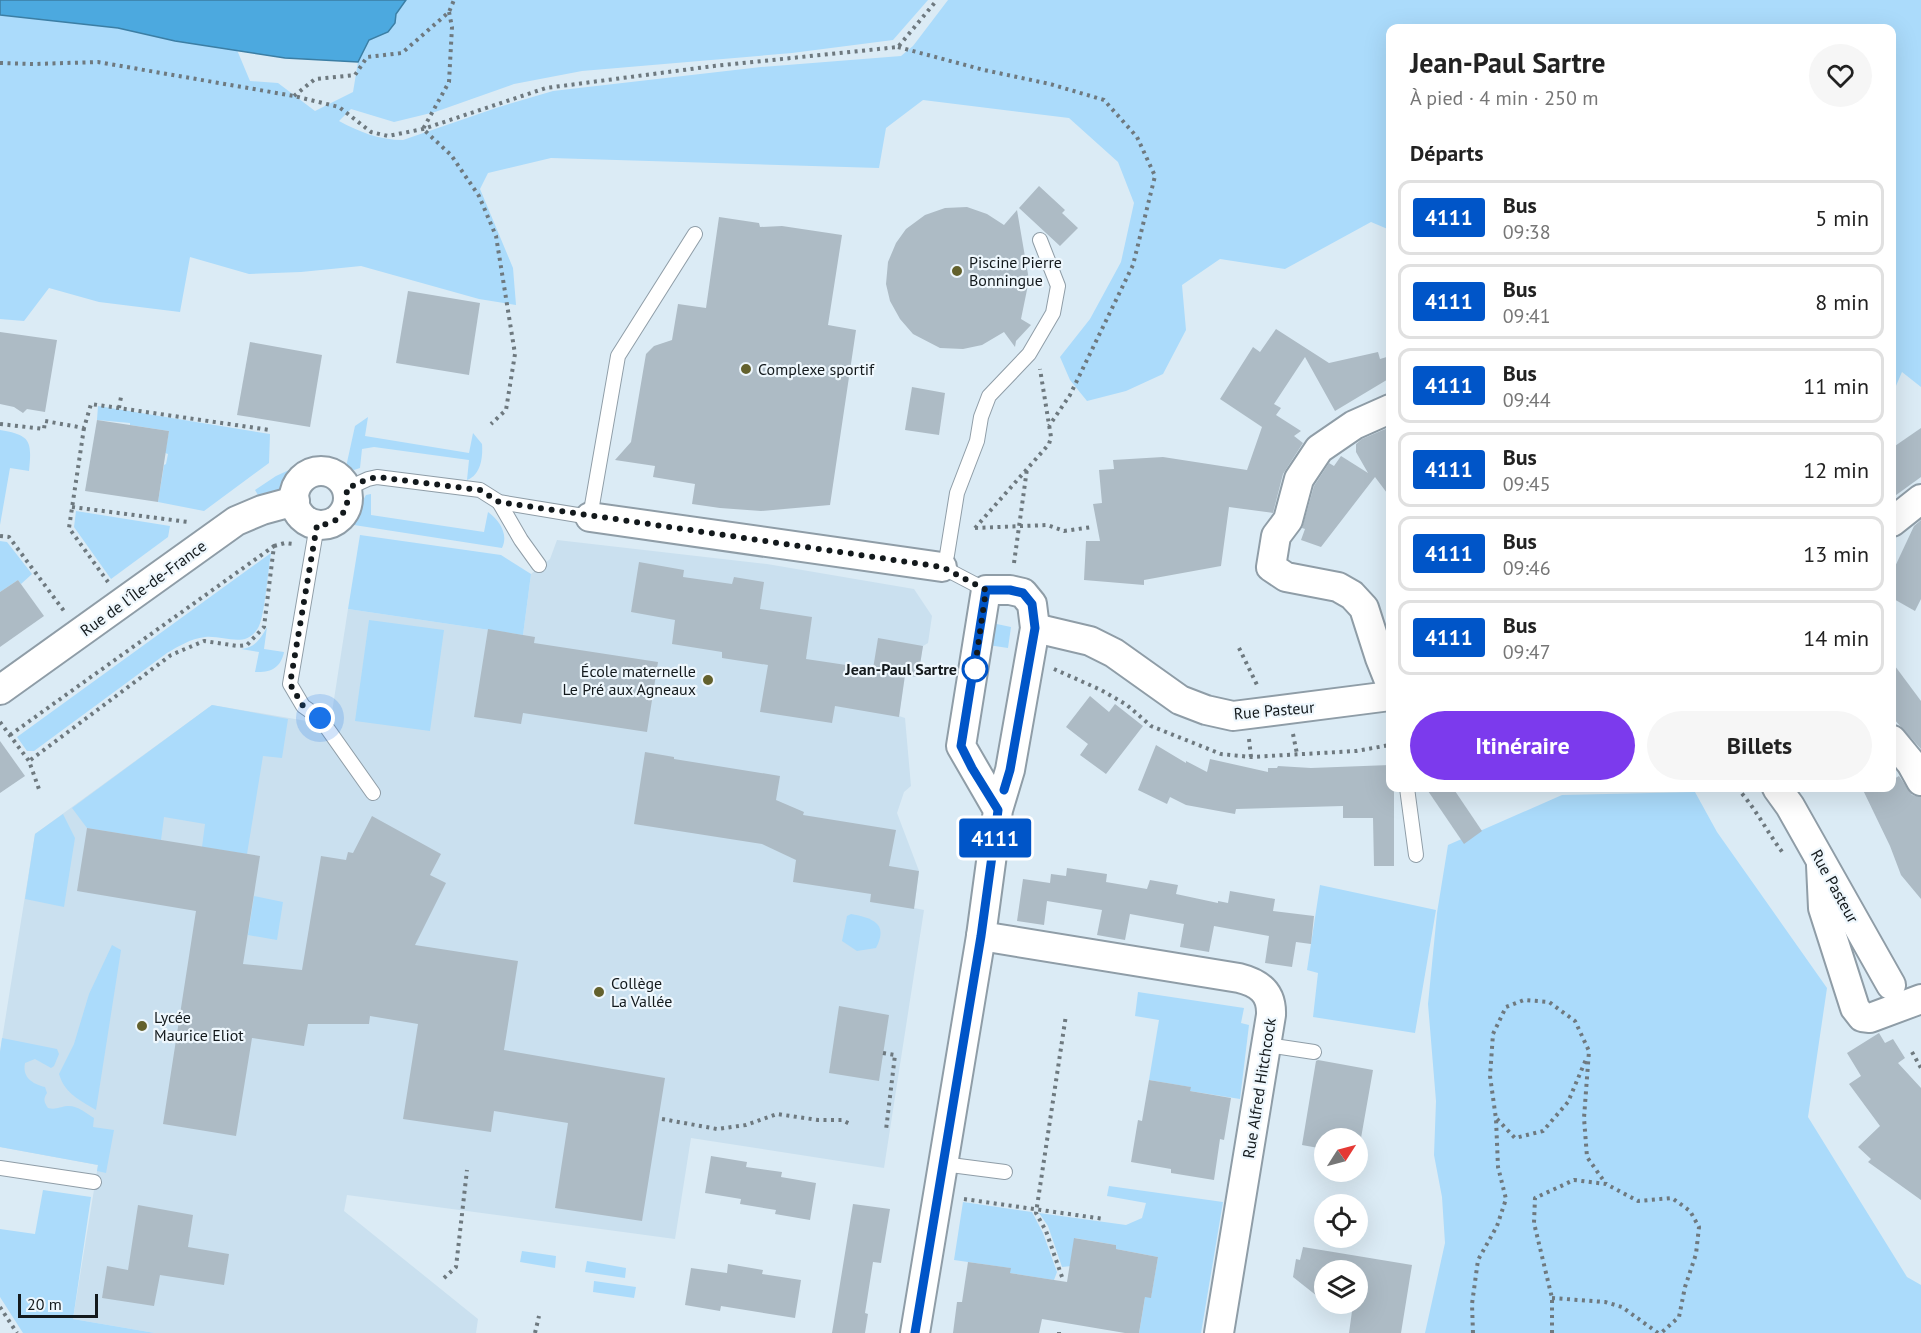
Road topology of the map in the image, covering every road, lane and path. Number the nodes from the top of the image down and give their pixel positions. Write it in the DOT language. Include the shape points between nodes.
graph roads {
  1 [pos="454,0"];
  2 [pos="938,0"];
  3 [pos="449,12"];
  4 [pos="898,47"];
  5 [pos="0,63"];
  6 [pos="294,96"];
  7 [pos="423,129"];
  8 [pos="695,234"];
  9 [pos="1040,240"];
  10 [pos="1029,354"];
  11 [pos="121,397"];
  12 [pos="119,408"];
  13 [pos="1386,411"];
  14 [pos="0,424"];
  15 [pos="491,424"];
  16 [pos="1049,426"];
  17 [pos="84,428"];
  18 [pos="270,430"];
  19 [pos="1027,469"];
  20 [pos="346,489"];
  21 [pos="1921,499"];
  22 [pos="295,501"];
  23 [pos="499,502"];
  24 [pos="72,507"];
  25 [pos="590,516"];
  26 [pos="1896,518"];
  27 [pos="951,526"];
  28 [pos="1018,526"];
  29 [pos="1092,527"];
  30 [pos="192,528"];
  31 [pos="975,528"];
  32 [pos="309,535"];
  33 [pos="0,536"];
  34 [pos="274,546"];
  35 [pos="539,565"];
  36 [pos="942,567"];
  37 [pos="1013,568"];
  38 [pos="111,586"];
  39 [pos="986,590"];
  40 [pos="67,617"];
  41 [pos="1035,628"];
  42 [pos="1239,648"];
  43 [pos="1386,672"];
  44 [pos="0,690"];
  45 [pos="1386,697"];
  46 [pos="1270,712"];
  47 [pos="0,722"];
  48 [pos="10,735"];
  49 [pos="1896,745"];
  50 [pos="29,761"];
  51 [pos="1921,782"];
  52 [pos="40,792"];
  53 [pos="1408,792"];
  54 [pos="1781,792"];
  55 [pos="373,793"];
  56 [pos="998,810"];
  57 [pos="1416,855"];
  58 [pos="1821,860"];
  59 [pos="981,936"];
  60 [pos="1891,985"];
  61 [pos="1921,999"];
  62 [pos="1066,1015"];
  63 [pos="1266,1045"];
  64 [pos="1589,1051"];
  65 [pos="1314,1052"];
  66 [pos="1912,1052"];
  67 [pos="884,1053"];
  68 [pos="1921,1068"];
  69 [pos="662,1119"];
  70 [pos="1496,1119"];
  71 [pos="850,1124"];
  72 [pos="886,1130"];
  73 [pos="944,1164"];
  74 [pos="0,1168"];
  75 [pos="467,1170"];
  76 [pos="1005,1172"];
  77 [pos="94,1182"];
  78 [pos="1606,1184"];
  79 [pos="960,1198"];
  80 [pos="1036,1209"];
  81 [pos="1104,1220"];
  82 [pos="1062,1277"];
  83 [pos="444,1278"];
  84 [pos="1552,1298"];
  85 [pos="0,1307"];
  86 [pos="538,1316"];
  87 [pos="17,1333"];
  88 [pos="535,1333"];
  89 [pos="915,1333"];
  90 [pos="1219,1333"];
  91 [pos="1473,1333"];
  92 [pos="1552,1333"];
  93 [pos="1660,1333"];
  1 -- 3 [label="path"];
  2 -- 4 [label="path"];
  3 -- 6 [label="path" via="402,53 367,57 355,75 315,79"];
  3 -- 7 [label="path" via="452,27 448,82"];
  4 -- 7 [label="path" via="546,88"];
  4 -- 16 [label="path" via="1104,100 1137,137 1155,176 1133,265 1070,395"];
  5 -- 6 [label="path" via="98,62"];
  6 -- 7 [label="path" via="339,107 371,132 388,136"];
  7 -- 15 [label="path" via="451,155 479,196 496,236 515,354 506,410"];
  8 -- 25 [label="lane" via="618,356"];
  9 -- 10 [label="lane" via="1058,286 1053,313"];
  10 -- 16 [label="path" via="1039,366"];
  10 -- 27 [label="lane" via="989,396 957,494"];
  11 -- 12 [label="path"];
  12 -- 17 [label="path" via="91,404"];
  12 -- 18 [label="path"];
  13 -- 43 [label="street" via="1354,424 1319,449 1299,479 1288,520 1276,536 1271,567 1286,577 1338,588 1352,596 1364,608"];
  14 -- 17 [label="path" via="44,429 45,421"];
  16 -- 19 [label="path" via="1049,444"];
  17 -- 24 [label="path"];
  19 -- 28 [label="path"];
  19 -- 31 [label="path"];
  20 -- 22 [label="street" via="336,476 319,471 300,482"];
  20 -- 23 [label="lane" via="377,477 480,490"];
  20 -- 32 [label="street" via="348,502 340,518"];
  21 -- 26 [label="street"];
  22 -- 32 [label="street"];
  22 -- 44 [label="street, Rue de l'Île-de-France" via="236,521"];
  23 -- 25 [label="lane"];
  23 -- 35 [label="lane"];
  24 -- 30 [label="path" via="187,521"];
  24 -- 38 [label="path" via="69,528"];
  25 -- 36 [label="street"];
  27 -- 31 [label="path"];
  27 -- 36 [label="lane"];
  28 -- 29 [label="path" via="1047,525 1064,531"];
  28 -- 31 [label="path"];
  28 -- 37 [label="path"];
  32 -- 34 [label="path"];
  32 -- 55 [label="lane" via="290,684 303,706 320,718"];
  33 -- 40 [label="path" via="9,537"];
  34 -- 48 [label="path"];
  34 -- 50 [label="path" via="264,627 247,645 204,641 171,654"];
  36 -- 39 [label="lane"];
  39 -- 41 [label="street" via="1023,593 1032,604"];
  39 -- 56 [label="street" via="961,746"];
  41 -- 46 [label="street, Rue Pasteur" via="1090,641 1114,653 1180,700 1206,710 1233,716"];
  41 -- 56 [label="street" via="1010,770"];
  42 -- 46 [label="path"];
  45 -- 46 [label="street, Rue Pasteur"];
  47 -- 48 [label="path"];
  48 -- 50 [label="path"];
  49 -- 51 [label="street"];
  50 -- 52 [label="path"];
  53 -- 57 [label="lane"];
  54 -- 58 [label="street, Rue Pasteur"];
  56 -- 59 [label="street"];
  58 -- 60 [label="street, Rue Pasteur"];
  58 -- 61 [label="street" via="1823,908 1855,1008 1862,1017 1870,1018"];
  59 -- 63 [label="street, Rue Alfred Hitchcock" via="1253,982 1266,991 1271,1004"];
  59 -- 73 [label="street"];
  62 -- 80 [label="path"];
  63 -- 65 [label="lane"];
  63 -- 90 [label="street, Rue Alfred Hitchcock"];
  64 -- 70 [label="path" via="1568,1102 1543,1131 1515,1138"];
  64 -- 70 [label="path" via="1575,1021 1549,1002 1524,1000 1506,1007 1493,1034 1490,1076"];
  64 -- 78 [label="path" via="1584,1118 1587,1157"];
  66 -- 68 [label="path"];
  67 -- 72 [label="path" via="895,1055"];
  69 -- 71 [label="path" via="717,1129 746,1125 777,1114 842,1119"];
  70 -- 91 [label="path" via="1498,1167 1506,1199 1497,1226 1478,1260"];
  73 -- 76 [label="lane"];
  73 -- 89 [label="street"];
  74 -- 77 [label="lane"];
  75 -- 83 [label="path" via="456,1267"];
  78 -- 84 [label="path" via="1574,1180 1535,1198 1534,1223"];
  78 -- 93 [label="path" via="1638,1201 1672,1198 1690,1211 1699,1227 1679,1317"];
  79 -- 80 [label="path"];
  80 -- 81 [label="path"];
  80 -- 82 [label="path"];
  84 -- 92 [label="path"];
  84 -- 93 [label="path" via="1622,1306"];
  85 -- 87 [label="path"];
  86 -- 88 [label="path"];
}
